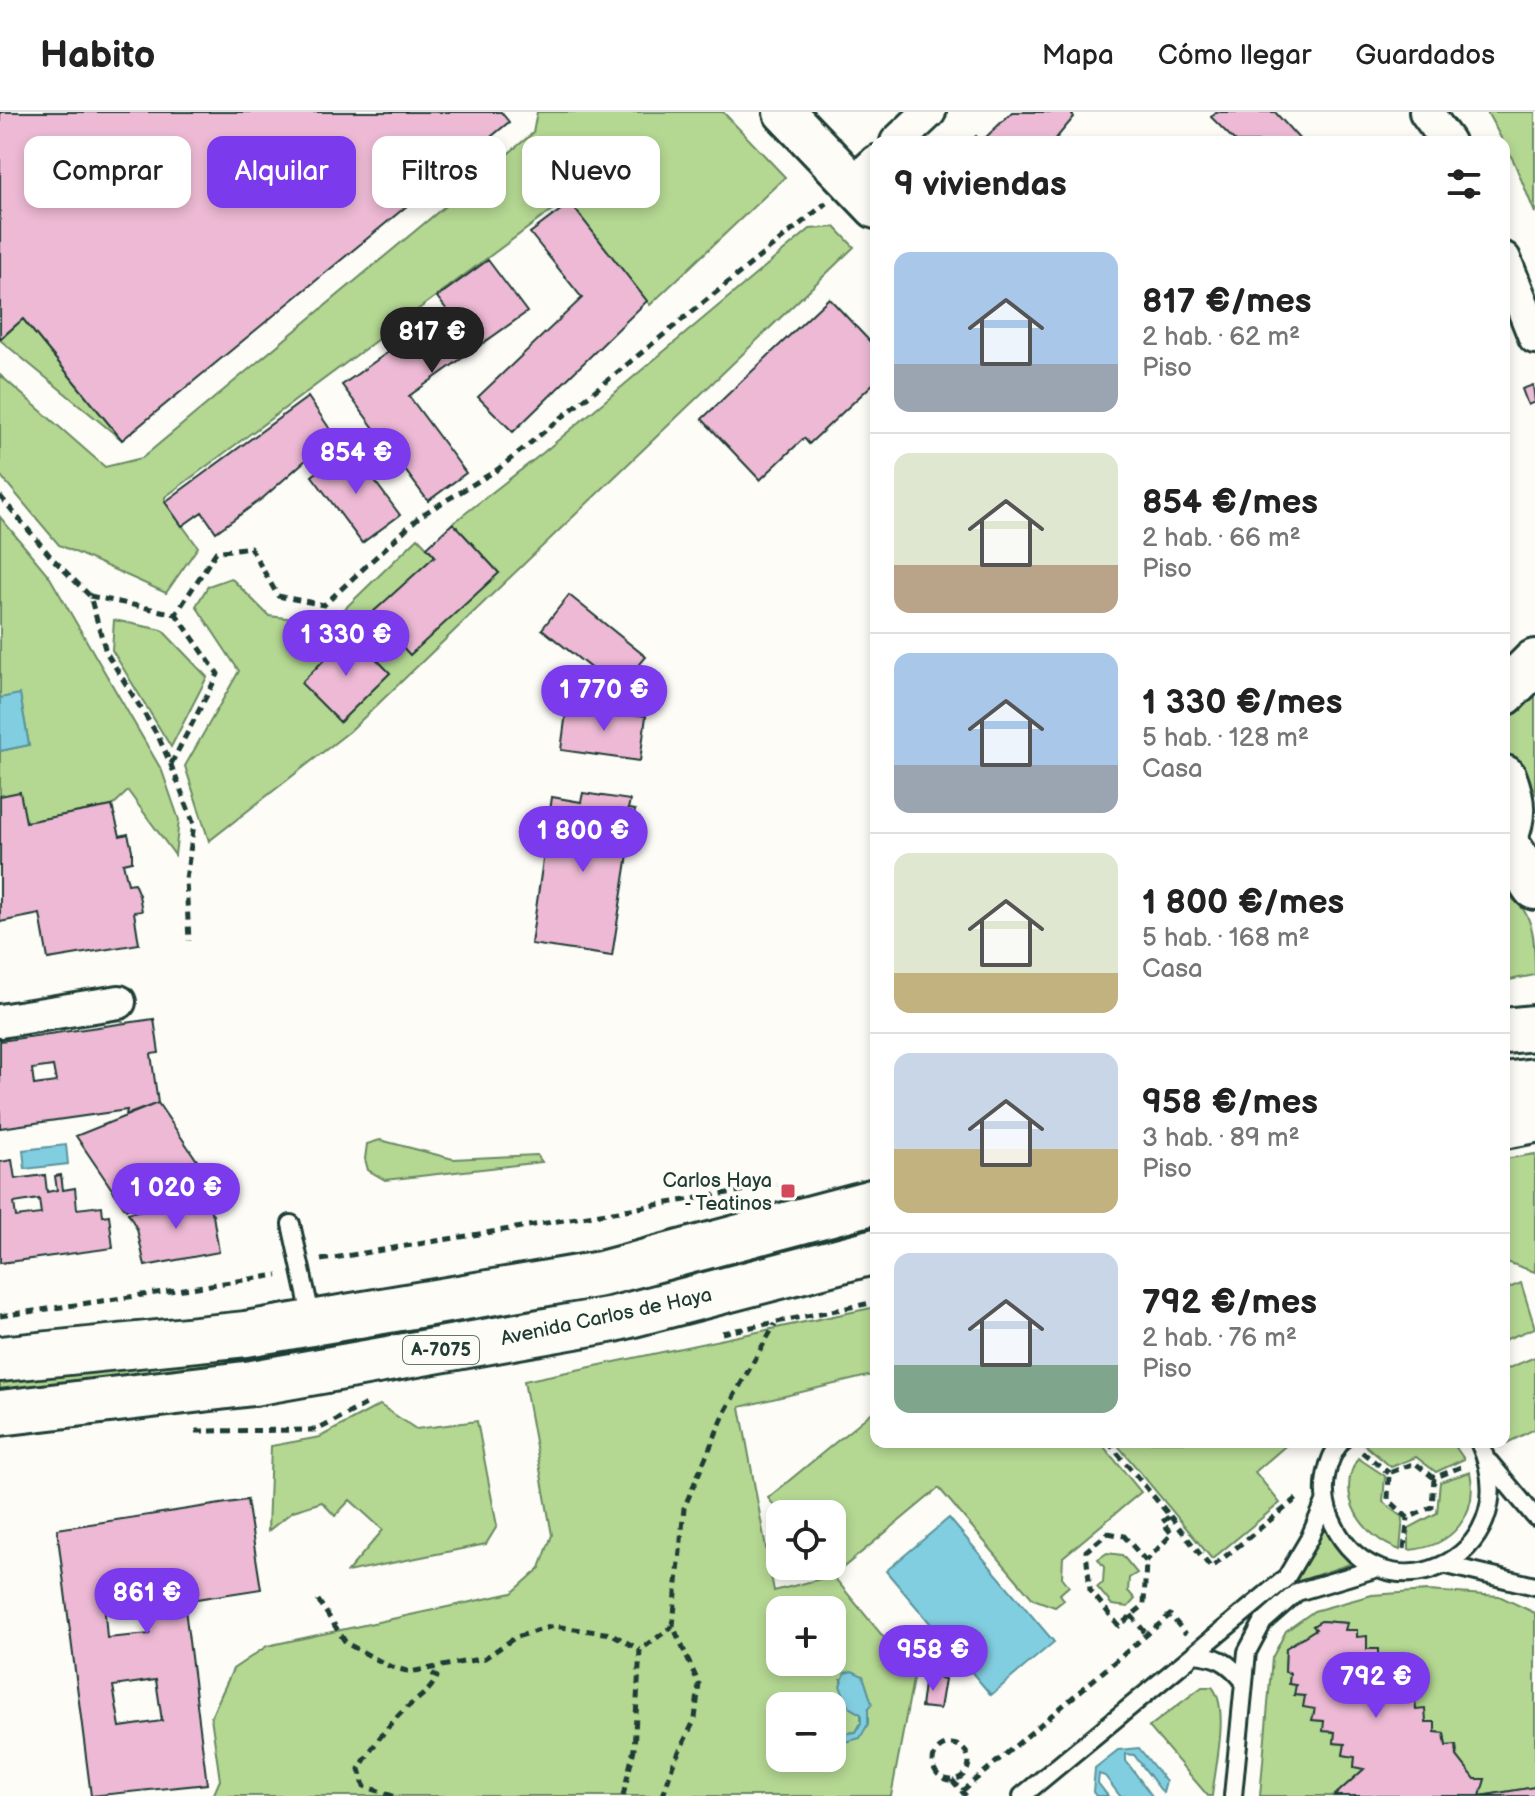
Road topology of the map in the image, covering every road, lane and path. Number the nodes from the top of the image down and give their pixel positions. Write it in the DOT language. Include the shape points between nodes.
graph roads {
  1 [pos="784,112"];
  2 [pos="929,112"];
  3 [pos="1426,112"];
  4 [pos="903,136"];
  5 [pos="1444,136"];
  6 [pos="868,185"];
  7 [pos="1510,274"];
  8 [pos="1535,337"];
  9 [pos="0,496"];
  10 [pos="90,596"];
  11 [pos="176,614"];
  12 [pos="1535,662"];
  13 [pos="1510,687"];
  14 [pos="171,765"];
  15 [pos="1510,794"];
  16 [pos="1514,828"];
  17 [pos="1535,887"];
  18 [pos="189,941"];
  19 [pos="119,1002"];
  20 [pos="0,1021"];
  21 [pos="1535,1028"];
  22 [pos="1510,1030"];
  23 [pos="1535,1081"];
  24 [pos="1510,1084"];
  25 [pos="1535,1120"];
  26 [pos="1510,1125"];
  27 [pos="789,1183"];
  28 [pos="870,1203"];
  29 [pos="291,1224"];
  30 [pos="870,1253"];
  31 [pos="301,1263"];
  32 [pos="0,1316"];
  33 [pos="775,1322"];
  34 [pos="312,1323"];
  35 [pos="0,1359"];
  36 [pos="0,1413"];
  37 [pos="1113,1448"];
  38 [pos="1335,1448"];
  39 [pos="1361,1451"];
  40 [pos="1485,1454"];
  41 [pos="1389,1473"];
  42 [pos="1326,1476"];
  43 [pos="1434,1478"];
  44 [pos="1325,1502"];
  45 [pos="1170,1516"];
  46 [pos="1535,1517"];
  47 [pos="1146,1561"];
  48 [pos="1447,1565"];
  49 [pos="1378,1568"];
  50 [pos="1535,1586"];
  51 [pos="318,1600"];
  52 [pos="1131,1615"];
  53 [pos="673,1626"];
  54 [pos="1147,1635"];
  55 [pos="640,1650"];
  56 [pos="1197,1652"];
  57 [pos="427,1669"];
  58 [pos="1243,1680"];
  59 [pos="952,1780"];
  60 [pos="372,1794"];
  61 [pos="964,1794"];
  62 [pos="393,1796"];
  63 [pos="623,1796"];
  64 [pos="663,1796"];
  65 [pos="1022,1796"];
  66 [pos="1233,1796"];
  1 -- 6 [label="street"];
  2 -- 4 [label="street"];
  3 -- 5 [label="street"];
  6 -- 11 [label="path" via="796,224 497,470 420,516 324,605 278,596 250,547 216,552"];
  7 -- 8 [label="street"];
  9 -- 10 [label="path"];
  10 -- 11 [label="path"];
  10 -- 14 [label="path" via="106,652"];
  11 -- 14 [label="path" via="218,674"];
  12 -- 13 [label="main road"];
  14 -- 18 [label="path" via="194,824 186,879"];
  15 -- 16 [label="main road"];
  16 -- 17 [label="main road"];
  19 -- 20 [label="street"];
  21 -- 22 [label="main road"];
  23 -- 24 [label="main road"];
  25 -- 26 [label="main road"];
  27 -- 31 [label="path"];
  28 -- 34 [label="main road, Avenida Carlos de Haya / A-7075" via="601,1274"];
  29 -- 31 [label="lane"];
  30 -- 36 [label="main road, Avenida Carlos de Haya / A-7075" via="614,1319 253,1383"];
  31 -- 32 [label="path" via="277,1275"];
  31 -- 34 [label="lane"];
  33 -- 53 [label="path" via="726,1410 684,1508"];
  34 -- 35 [label="main road, Avenida Carlos de Haya / A-7075"];
  37 -- 45 [label="path"];
  38 -- 42 [label="lane"];
  39 -- 41 [label="path"];
  40 -- 43 [label="path"];
  40 -- 46 [label="lane"];
  40 -- 48 [label="lane" via="1494,1493 1488,1522 1471,1547"];
  41 -- 43 [label="path" via="1415,1463"];
  41 -- 43 [label="path" via="1388,1499 1408,1518 1432,1507"];
  42 -- 44 [label="lane"];
  42 -- 45 [label="path" via="1211,1568"];
  44 -- 49 [label="lane" via="1335,1530 1353,1553"];
  44 -- 56 [label="lane" via="1286,1578"];
  45 -- 47 [label="path" via="1162,1522 1172,1534"];
  47 -- 52 [label="path" via="1144,1605"];
  47 -- 52 [label="path" via="1124,1536 1108,1533 1086,1551 1090,1590 1119,1626"];
  48 -- 49 [label="lane" via="1425,1573"];
  48 -- 50 [label="lane"];
  49 -- 58 [label="lane" via="1297,1592 1263,1622 1247,1652"];
  51 -- 57 [label="path" via="346,1643 389,1666 410,1672"];
  52 -- 54 [label="path"];
  53 -- 55 [label="path"];
  53 -- 64 [label="path" via="699,1684 695,1719"];
  54 -- 56 [label="path" via="1170,1615"];
  54 -- 61 [label="path"];
  55 -- 57 [label="path" via="612,1634 553,1626 516,1637 485,1658"];
  55 -- 63 [label="path" via="634,1749"];
  56 -- 58 [label="lane" via="1228,1662"];
  56 -- 65 [label="lane"];
  57 -- 60 [label="path" via="437,1677 430,1692 401,1713 359,1769"];
  58 -- 66 [label="lane"];
  59 -- 59 [label="path" via="965,1774 969,1758 966,1750 951,1743 936,1751 933,1762 936,1773"];
  59 -- 61 [label="path"];
  60 -- 62 [label="path"];
}
